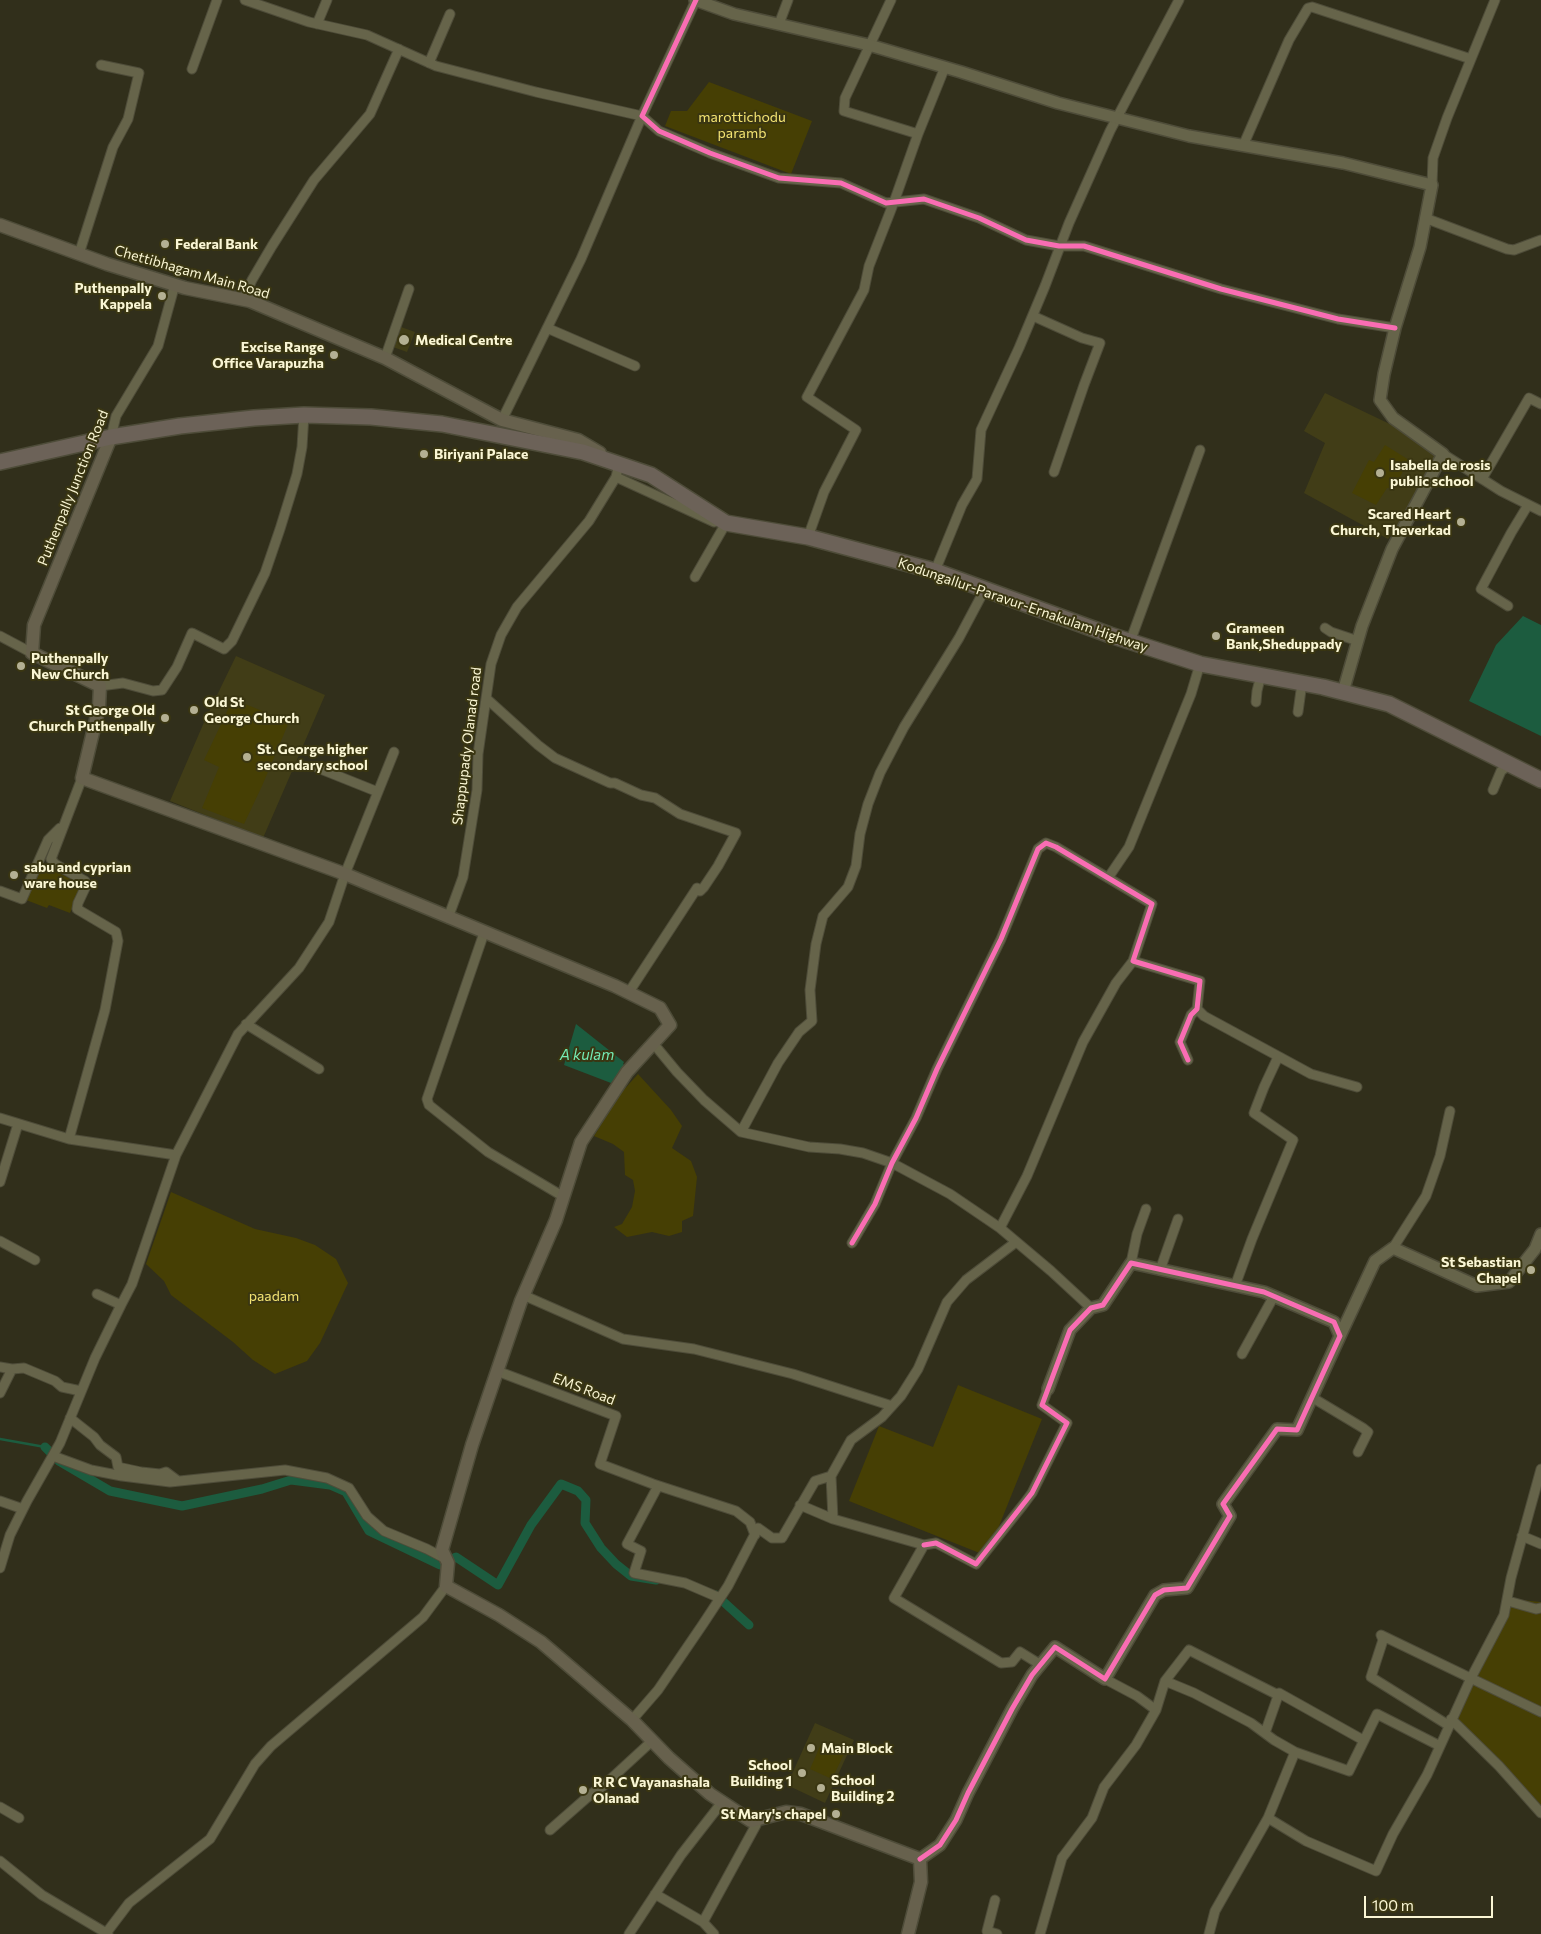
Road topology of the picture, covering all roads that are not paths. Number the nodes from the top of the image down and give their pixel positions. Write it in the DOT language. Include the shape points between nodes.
graph roads {
  1 [pos="217,0"];
  2 [pos="248,0"];
  3 [pos="327,0"];
  4 [pos="695,0"];
  5 [pos="788,0"];
  6 [pos="891,0"];
  7 [pos="1179,0"];
  8 [pos="1496,0"];
  9 [pos="450,14"];
  10 [pos="317,24"];
  11 [pos="779,24"];
  12 [pos="870,45"];
  13 [pos="399,49"];
  14 [pos="1471,60"];
  15 [pos="429,63"];
  16 [pos="101,65"];
  17 [pos="946,67"];
  18 [pos="192,69"];
  19 [pos="642,116"];
  20 [pos="1117,118"];
  21 [pos="918,134"];
  22 [pos="1243,146"];
  23 [pos="1432,184"];
  24 [pos="894,202"];
  25 [pos="1425,218"];
  26 [pos="0,225"];
  27 [pos="1541,240"];
  28 [pos="1059,246"];
  29 [pos="79,254"];
  30 [pos="175,284"];
  31 [pos="409,289"];
  32 [pos="244,300"];
  33 [pos="1033,316"];
  34 [pos="547,328"];
  35 [pos="1396,328"];
  36 [pos="386,358"];
  37 [pos="635,366"];
  38 [pos="1541,404"];
  39 [pos="304,415"];
  40 [pos="502,420"];
  41 [pos="111,437"];
  42 [pos="1200,450"];
  43 [pos="1443,454"];
  44 [pos="0,462"];
  45 [pos="617,471"];
  46 [pos="1054,472"];
  47 [pos="1482,478"];
  48 [pos="1528,505"];
  49 [pos="1541,511"];
  50 [pos="726,523"];
  51 [pos="808,537"];
  52 [pos="936,571"];
  53 [pos="695,577"];
  54 [pos="985,589"];
  55 [pos="1508,606"];
  56 [pos="1325,628"];
  57 [pos="0,636"];
  58 [pos="1358,640"];
  59 [pos="1130,642"];
  60 [pos="32,653"];
  61 [pos="1200,664"];
  62 [pos="1261,675"];
  63 [pos="1302,683"];
  64 [pos="100,686"];
  65 [pos="1343,692"];
  66 [pos="487,699"];
  67 [pos="1256,702"];
  68 [pos="1298,712"];
  69 [pos="394,752"];
  70 [pos="1509,765"];
  71 [pos="318,768"];
  72 [pos="82,778"];
  73 [pos="1541,780"];
  74 [pos="1492,790"];
  75 [pos="378,792"];
  76 [pos="64,825"];
  77 [pos="345,874"];
  78 [pos="1108,878"];
  79 [pos="0,891"];
  80 [pos="448,918"];
  81 [pos="484,933"];
  82 [pos="1133,961"];
  83 [pos="629,992"];
  84 [pos="1197,1009"];
  85 [pos="246,1024"];
  86 [pos="653,1043"];
  87 [pos="1278,1057"];
  88 [pos="1188,1060"];
  89 [pos="319,1069"];
  90 [pos="1357,1087"];
  91 [pos="1450,1111"];
  92 [pos="0,1118"];
  93 [pos="18,1124"];
  94 [pos="741,1132"];
  95 [pos="69,1139"];
  96 [pos="176,1155"];
  97 [pos="892,1163"];
  98 [pos="0,1182"];
  99 [pos="564,1197"];
  100 [pos="1146,1209"];
  101 [pos="1178,1220"];
  102 [pos="1000,1228"];
  103 [pos="1541,1234"];
  104 [pos="0,1241"];
  105 [pos="1016,1242"];
  106 [pos="852,1243"];
  107 [pos="1393,1248"];
  108 [pos="1538,1250"];
  109 [pos="35,1260"];
  110 [pos="1131,1263"];
  111 [pos="1160,1270"];
  112 [pos="1235,1286"];
  113 [pos="97,1294"];
  114 [pos="523,1295"];
  115 [pos="1274,1296"];
  116 [pos="121,1305"];
  117 [pos="1091,1308"];
  118 [pos="1340,1336"];
  119 [pos="1242,1354"];
  120 [pos="0,1367"];
  121 [pos="12,1369"];
  122 [pos="497,1371"];
  123 [pos="1048,1389"];
  124 [pos="81,1391"];
  125 [pos="0,1393"];
  126 [pos="1313,1398"];
  127 [pos="892,1406"];
  128 [pos="70,1418"];
  129 [pos="1358,1452"];
  130 [pos="53,1456"];
  131 [pos="1541,1469"];
  132 [pos="831,1476"];
  133 [pos="178,1481"];
  134 [pos="656,1485"];
  135 [pos="0,1500"];
  136 [pos="800,1505"];
  137 [pos="23,1509"];
  138 [pos="833,1519"];
  139 [pos="755,1535"];
  140 [pos="1522,1536"];
  141 [pos="1541,1544"];
  142 [pos="924,1546"];
  143 [pos="447,1561"];
  144 [pos="0,1568"];
  145 [pos="446,1586"];
  146 [pos="720,1598"];
  147 [pos="1508,1601"];
  148 [pos="1541,1608"];
  149 [pos="1041,1665"];
  150 [pos="1470,1678"];
  151 [pos="1105,1679"];
  152 [pos="1164,1681"];
  153 [pos="1278,1695"];
  154 [pos="1156,1710"];
  155 [pos="1541,1712"];
  156 [pos="632,1720"];
  157 [pos="1450,1722"];
  158 [pos="1265,1733"];
  159 [pos="1363,1740"];
  160 [pos="652,1741"];
  161 [pos="1440,1746"];
  162 [pos="1295,1752"];
  163 [pos="722,1800"];
  164 [pos="0,1807"];
  165 [pos="1541,1813"];
  166 [pos="19,1818"];
  167 [pos="1268,1818"];
  168 [pos="751,1821"];
  169 [pos="550,1830"];
  170 [pos="920,1859"];
  171 [pos="0,1862"];
  172 [pos="655,1894"];
  173 [pos="995,1900"];
  174 [pos="703,1922"];
  175 [pos="107,1933"];
  176 [pos="629,1934"];
  177 [pos="714,1934"];
  178 [pos="908,1934"];
  179 [pos="997,1934"];
  180 [pos="1040,1934"];
  181 [pos="1208,1934"];
  1 -- 18 [label="street"];
  2 -- 10 [label="street"];
  3 -- 10 [label="street"];
  4 -- 11 [label="street" via="734,14"];
  4 -- 19 [label="street"];
  5 -- 11 [label="street"];
  6 -- 12 [label="street"];
  7 -- 20 [label="street"];
  8 -- 14 [label="street"];
  9 -- 15 [label="street"];
  10 -- 13 [label="street" via="367,35"];
  11 -- 12 [label="street"];
  12 -- 17 [label="street"];
  12 -- 21 [label="street" via="845,98 844,111"];
  13 -- 15 [label="street"];
  13 -- 32 [label="street" via="370,114 314,180 252,280"];
  14 -- 22 [label="street" via="1308,8 1290,40"];
  14 -- 23 [label="street" via="1433,158"];
  15 -- 19 [label="street"];
  16 -- 29 [label="street" via="139,73 128,119 113,147"];
  17 -- 20 [label="street"];
  17 -- 21 [label="street"];
  19 -- 24 [label="street" via="659,131 778,178 841,183 886,203"];
  19 -- 34 [label="street" via="581,259"];
  20 -- 22 [label="street"];
  20 -- 28 [label="street"];
  21 -- 24 [label="street"];
  22 -- 23 [label="street" via="1343,163"];
  23 -- 25 [label="street"];
  24 -- 28 [label="street" via="924,199 979,218 1026,240"];
  24 -- 51 [label="street" via="869,266 864,290 808,397 856,430 824,492"];
  25 -- 27 [label="street" via="1507,249 1514,250"];
  25 -- 35 [label="street"];
  26 -- 29 [label="main road, Chettibhagam Main Road"];
  28 -- 33 [label="street"];
  28 -- 35 [label="street" via="1084,246 1221,289 1338,319"];
  29 -- 30 [label="main road, Chettibhagam Main Road"];
  30 -- 32 [label="main road, Chettibhagam Main Road"];
  30 -- 41 [label="street, Puthenpally Junction Road" via="158,346 116,416"];
  31 -- 36 [label="street"];
  32 -- 36 [label="main road, Chettibhagam Main Road"];
  33 -- 46 [label="street" via="1100,343"];
  33 -- 52 [label="street" via="981,430 977,479 962,506"];
  34 -- 37 [label="street"];
  34 -- 40 [label="street"];
  35 -- 43 [label="street" via="1380,400 1393,418"];
  36 -- 40 [label="main road, Chettibhagam Main Road"];
  38 -- 47 [label="street" via="1529,398"];
  39 -- 41 [label="highway, Kodungallur-Paravur-Ernakulam Highway" via="180,426"];
  39 -- 45 [label="highway, Kodungallur-Paravur-Ernakulam Highway" via="442,424 582,452"];
  39 -- 64 [label="street" via="297,474 280,529 265,573 232,641 224,649 192,634 162,690 123,683"];
  40 -- 45 [label="main road, Chettibhagam Main Road" via="578,440"];
  41 -- 44 [label="highway, Kodungallur-Paravur-Ernakulam Highway"];
  41 -- 60 [label="main road, Puthenpally Junction Road" via="34,625"];
  42 -- 59 [label="street"];
  43 -- 47 [label="street"];
  43 -- 58 [label="street" via="1392,549"];
  45 -- 50 [label="highway, Kodungallur-Paravur-Ernakulam Highway" via="651,475"];
  45 -- 66 [label="street, Shappupady Olanad road" via="589,521 517,607 501,635 491,664"];
  47 -- 48 [label="street"];
  48 -- 49 [label="street"];
  48 -- 55 [label="street" via="1481,589"];
  50 -- 51 [label="highway, Kodungallur-Paravur-Ernakulam Highway"];
  50 -- 53 [label="street"];
  51 -- 52 [label="highway, Kodungallur-Paravur-Ernakulam Highway"];
  52 -- 54 [label="highway, Kodungallur-Paravur-Ernakulam Highway"];
  54 -- 59 [label="highway, Kodungallur-Paravur-Ernakulam Highway"];
  54 -- 94 [label="street" via="880,773 868,804 856,866 848,887 823,916 820,926 810,990 812,1021 799,1032 778,1063"];
  56 -- 58 [label="street"];
  57 -- 60 [label="street"];
  58 -- 65 [label="street"];
  59 -- 61 [label="highway, Kodungallur-Paravur-Ernakulam Highway"];
  60 -- 64 [label="main road"];
  61 -- 62 [label="highway, Kodungallur-Paravur-Ernakulam Highway"];
  61 -- 78 [label="street" via="1129,847"];
  62 -- 63 [label="highway, Kodungallur-Paravur-Ernakulam Highway"];
  62 -- 67 [label="street"];
  63 -- 65 [label="highway, Kodungallur-Paravur-Ernakulam Highway"];
  63 -- 68 [label="street"];
  64 -- 72 [label="main road" via="99,708"];
  65 -- 70 [label="highway, Kodungallur-Paravur-Ernakulam Highway" via="1389,704"];
  66 -- 80 [label="street, Shappupady Olanad road" via="463,876"];
  66 -- 83 [label="street" via="555,758 654,798 680,814 736,833 704,887 700,891 697,888"];
  69 -- 75 [label="street"];
  70 -- 73 [label="highway, Kodungallur-Paravur-Ernakulam Highway"];
  70 -- 74 [label="street" via="1501,771"];
  71 -- 75 [label="street"];
  72 -- 76 [label="street"];
  72 -- 77 [label="main road"];
  75 -- 77 [label="street"];
  76 -- 79 [label="street" via="48,840 22,899"];
  76 -- 95 [label="street" via="51,859 85,880 86,886 77,910 116,932 118,941 105,1010"];
  77 -- 80 [label="main road"];
  77 -- 85 [label="street" via="329,922 299,968"];
  78 -- 82 [label="street" via="1152,904"];
  78 -- 97 [label="street" via="1051,845 1046,843 1038,849 1005,930"];
  80 -- 81 [label="main road"];
  81 -- 83 [label="main road"];
  81 -- 99 [label="street" via="427,1099 429,1105 488,1152"];
  82 -- 84 [label="street" via="1200,981"];
  82 -- 102 [label="street" via="1083,1042 1027,1176"];
  83 -- 86 [label="main road" via="660,1008 670,1025"];
  84 -- 87 [label="street"];
  84 -- 88 [label="street" via="1191,1015 1180,1042"];
  85 -- 89 [label="street"];
  85 -- 96 [label="street" via="223,1059"];
  86 -- 94 [label="street" via="704,1100"];
  86 -- 99 [label="main road" via="627,1072 581,1142"];
  87 -- 90 [label="street" via="1311,1074"];
  87 -- 112 [label="street" via="1254,1113 1294,1140"];
  91 -- 107 [label="street" via="1440,1156 1426,1196"];
  92 -- 93 [label="street"];
  93 -- 95 [label="street"];
  93 -- 98 [label="street"];
  94 -- 97 [label="street" via="809,1147 863,1153"];
  95 -- 96 [label="street"];
  96 -- 116 [label="street" via="132,1284"];
  97 -- 102 [label="street" via="950,1194"];
  97 -- 106 [label="street" via="875,1204"];
  99 -- 114 [label="main road"];
  100 -- 110 [label="street"];
  101 -- 111 [label="street"];
  102 -- 105 [label="street"];
  103 -- 108 [label="street"];
  104 -- 109 [label="street"];
  105 -- 117 [label="street"];
  105 -- 127 [label="street" via="966,1280 947,1302 918,1369"];
  107 -- 108 [label="street" via="1477,1286 1509,1282"];
  107 -- 118 [label="street" via="1375,1261"];
  110 -- 111 [label="street"];
  110 -- 117 [label="street" via="1103,1305"];
  111 -- 112 [label="street"];
  112 -- 115 [label="street"];
  113 -- 116 [label="street"];
  114 -- 122 [label="main road"];
  114 -- 127 [label="street" via="623,1339 694,1349 793,1374"];
  115 -- 118 [label="street" via="1334,1322"];
  115 -- 119 [label="street"];
  116 -- 124 [label="street"];
  117 -- 123 [label="street" via="1070,1330"];
  118 -- 126 [label="street"];
  120 -- 121 [label="street"];
  121 -- 124 [label="street" via="24,1368 50,1378 62,1387"];
  121 -- 125 [label="street"];
  122 -- 134 [label="street, EMS Road" via="616,1416 600,1464"];
  122 -- 143 [label="main road" via="442,1550"];
  123 -- 142 [label="street" via="1042,1405 1067,1424 1023,1505 976,1564 936,1543"];
  124 -- 128 [label="street"];
  126 -- 129 [label="street" via="1368,1432"];
  126 -- 151 [label="street" via="1297,1430 1277,1429 1223,1504 1230,1516 1187,1588 1164,1590 1155,1595"];
  127 -- 132 [label="street" via="851,1440"];
  128 -- 130 [label="street"];
  128 -- 133 [label="street" via="116,1456 118,1467 160,1474 166,1472"];
  130 -- 133 [label="street" via="91,1470"];
  130 -- 137 [label="street"];
  131 -- 140 [label="street"];
  132 -- 136 [label="street" via="815,1481"];
  132 -- 138 [label="street"];
  133 -- 143 [label="street" via="285,1470 327,1478 349,1488 367,1516 384,1531"];
  134 -- 139 [label="street" via="736,1511 750,1522"];
  134 -- 146 [label="street" via="627,1544 641,1551 634,1573 685,1583"];
  135 -- 137 [label="street"];
  136 -- 138 [label="street"];
  136 -- 139 [label="street" via="782,1538 772,1538 758,1528"];
  137 -- 144 [label="street"];
  138 -- 142 [label="street"];
  139 -- 146 [label="street"];
  140 -- 141 [label="street"];
  140 -- 147 [label="street"];
  142 -- 149 [label="street" via="894,1598 1001,1663 1012,1662 1020,1652"];
  143 -- 145 [label="main road"];
  145 -- 156 [label="main road" via="541,1642"];
  145 -- 175 [label="street" via="423,1616 271,1746 255,1764 210,1839 129,1903"];
  146 -- 156 [label="street" via="658,1690"];
  147 -- 148 [label="street"];
  147 -- 150 [label="street" via="1504,1615"];
  149 -- 151 [label="street" via="1055,1647"];
  149 -- 170 [label="street" via="1012,1709 956,1820 940,1845"];
  150 -- 155 [label="street"];
  150 -- 157 [label="street"];
  150 -- 157 [label="street" via="1381,1635 1383,1640 1371,1677"];
  151 -- 154 [label="street"];
  152 -- 153 [label="street" via="1189,1650"];
  152 -- 154 [label="street"];
  152 -- 158 [label="street" via="1194,1693"];
  153 -- 158 [label="street"];
  153 -- 159 [label="street"];
  154 -- 180 [label="street" via="1136,1745 1104,1787 1092,1818 1062,1858"];
  156 -- 160 [label="main road"];
  157 -- 161 [label="street"];
  157 -- 165 [label="street" via="1499,1766"];
  158 -- 162 [label="street"];
  159 -- 161 [label="street" via="1378,1714"];
  159 -- 162 [label="street" via="1349,1771"];
  160 -- 163 [label="main road" via="710,1794"];
  160 -- 169 [label="street"];
  161 -- 167 [label="street" via="1376,1871 1306,1841"];
  162 -- 167 [label="street"];
  163 -- 168 [label="main road"];
  163 -- 172 [label="street"];
  164 -- 166 [label="street"];
  167 -- 181 [label="street" via="1215,1911"];
  168 -- 170 [label="main road" via="786,1812 801,1814"];
  168 -- 174 [label="street" via="756,1825"];
  170 -- 178 [label="main road" via="921,1882"];
  171 -- 175 [label="street" via="42,1895"];
  172 -- 174 [label="street"];
  172 -- 176 [label="street"];
  173 -- 179 [label="street" via="987,1931"];
  174 -- 177 [label="street"];
}
